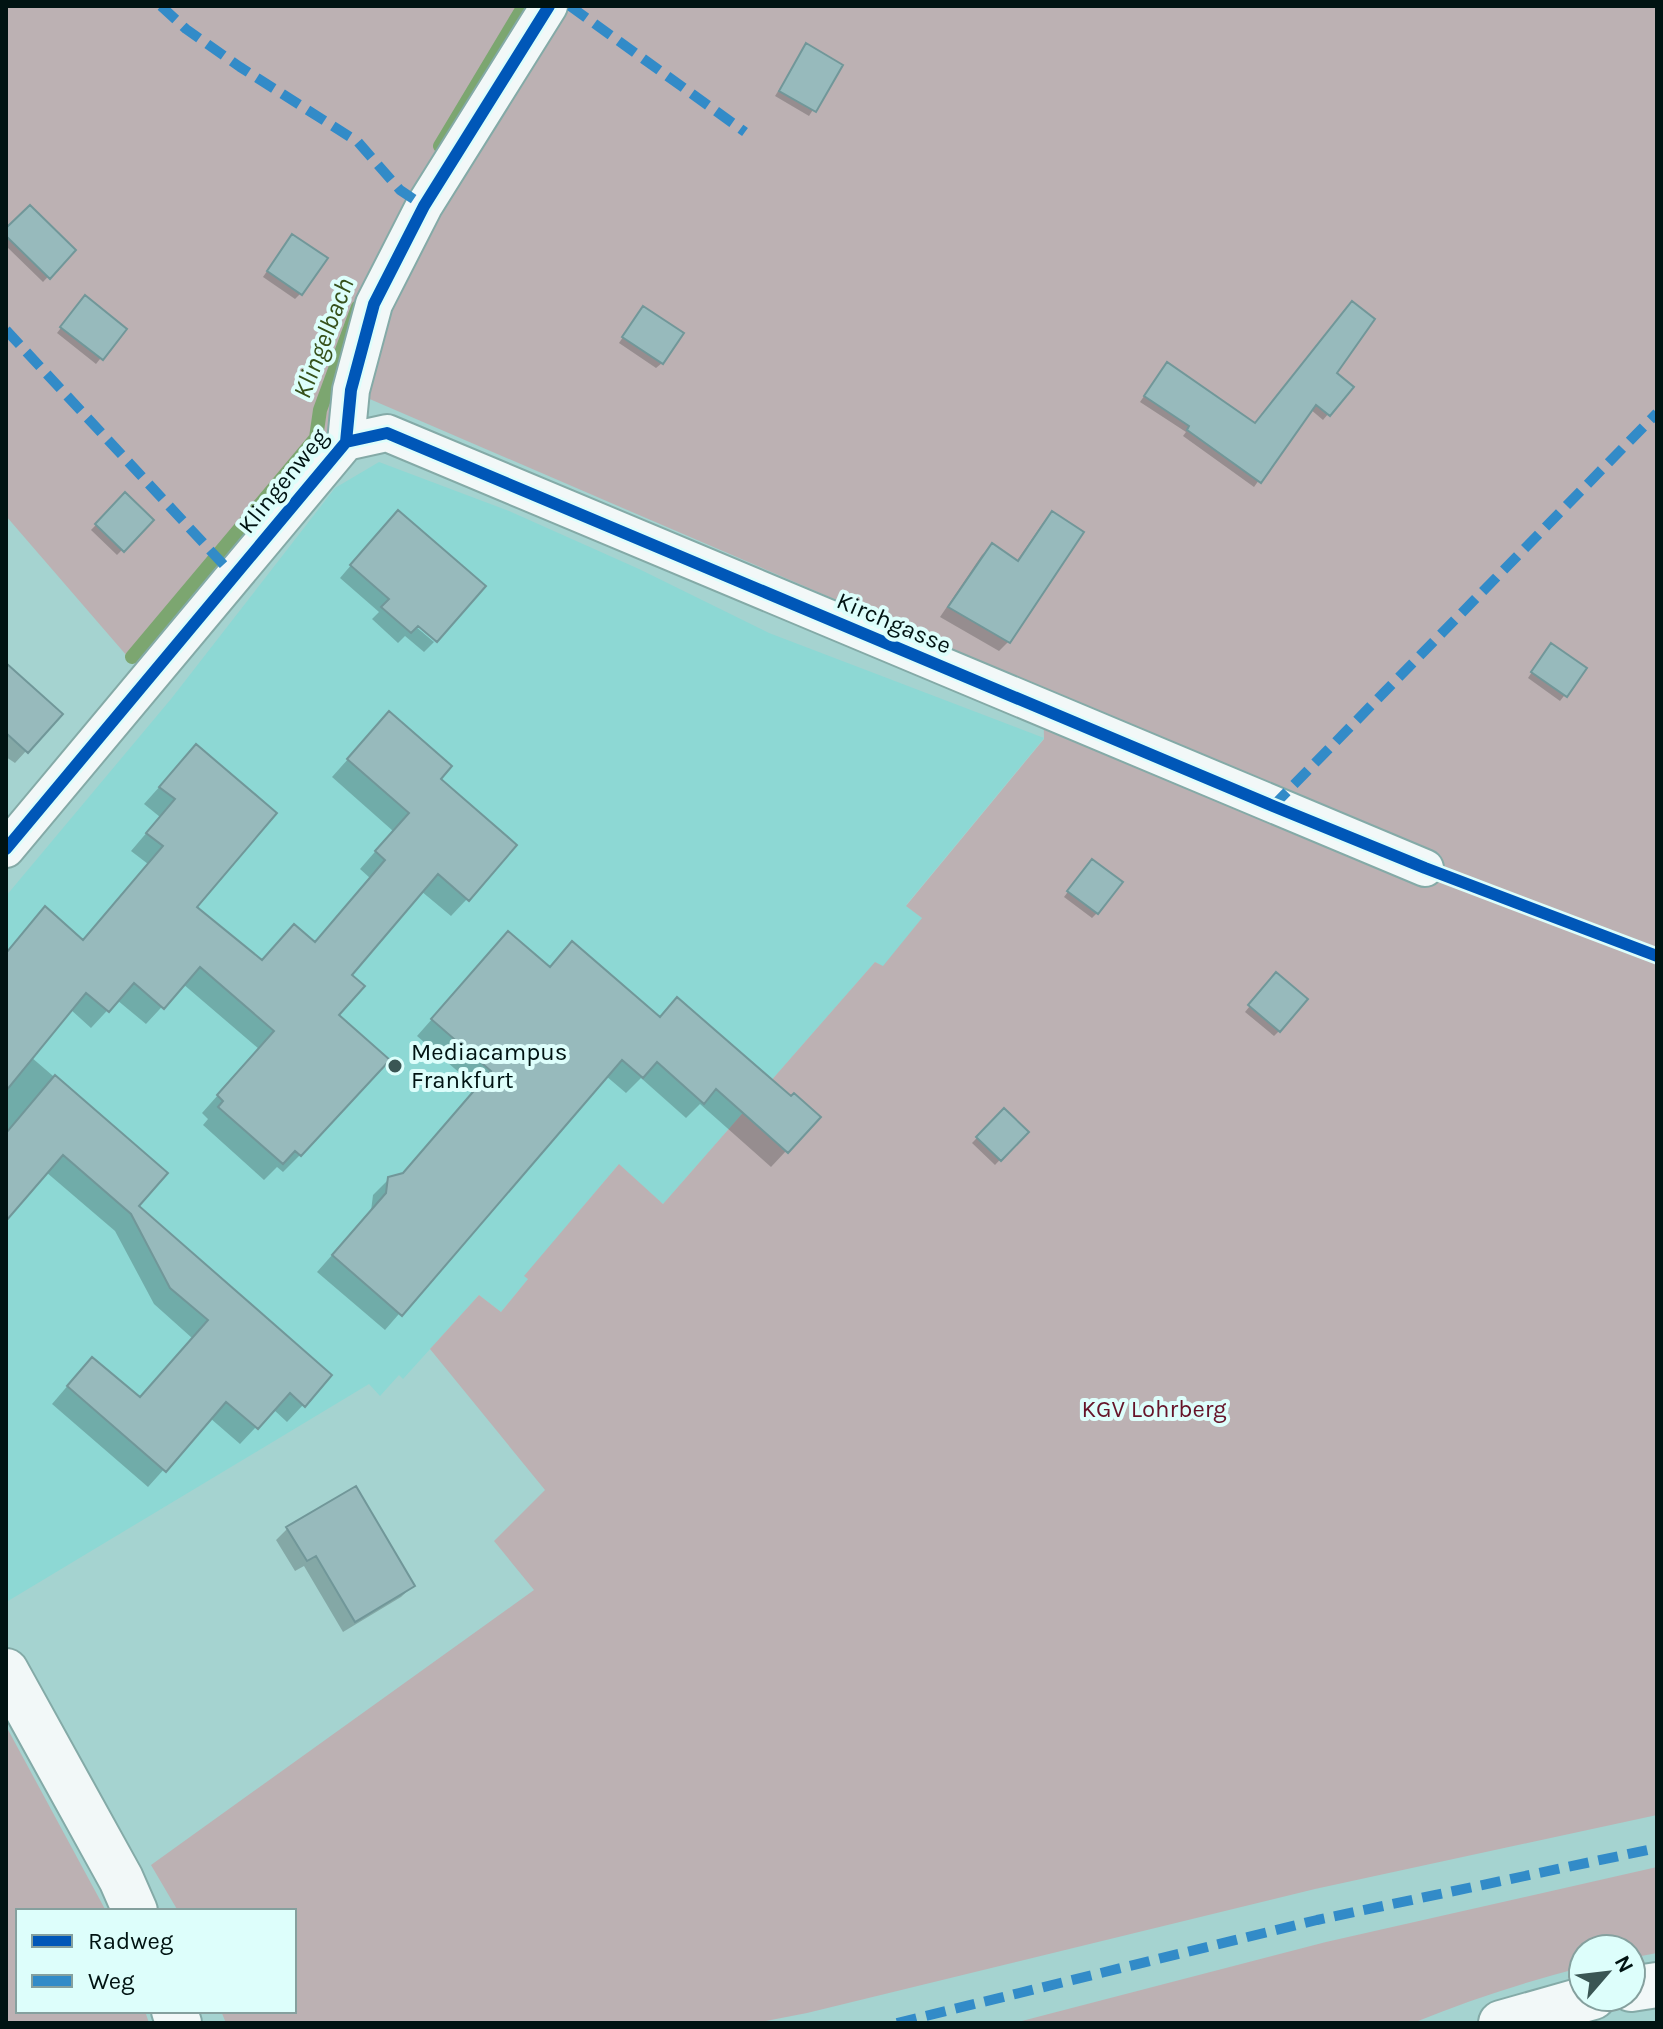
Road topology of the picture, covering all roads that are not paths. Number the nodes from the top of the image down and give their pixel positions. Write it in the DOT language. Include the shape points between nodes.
graph roads {
  1 [pos="549,6"];
  2 [pos="346,442"];
  3 [pos="6,849"];
  4 [pos="1425,868"];
  5 [pos="6,1671"];
  6 [pos="134,1909"];
  7 [pos="1567,2004"];
  8 [pos="1501,2023"];
  1 -- 2 [label="street, Klingenweg" via="424,206 374,304 351,390"];
  2 -- 3 [label="street, Klingenweg"];
  2 -- 4 [label="street, Kirchgasse" via="387,433"];
  5 -- 6 [label="main road"];
  7 -- 8 [label="main road"];
}
